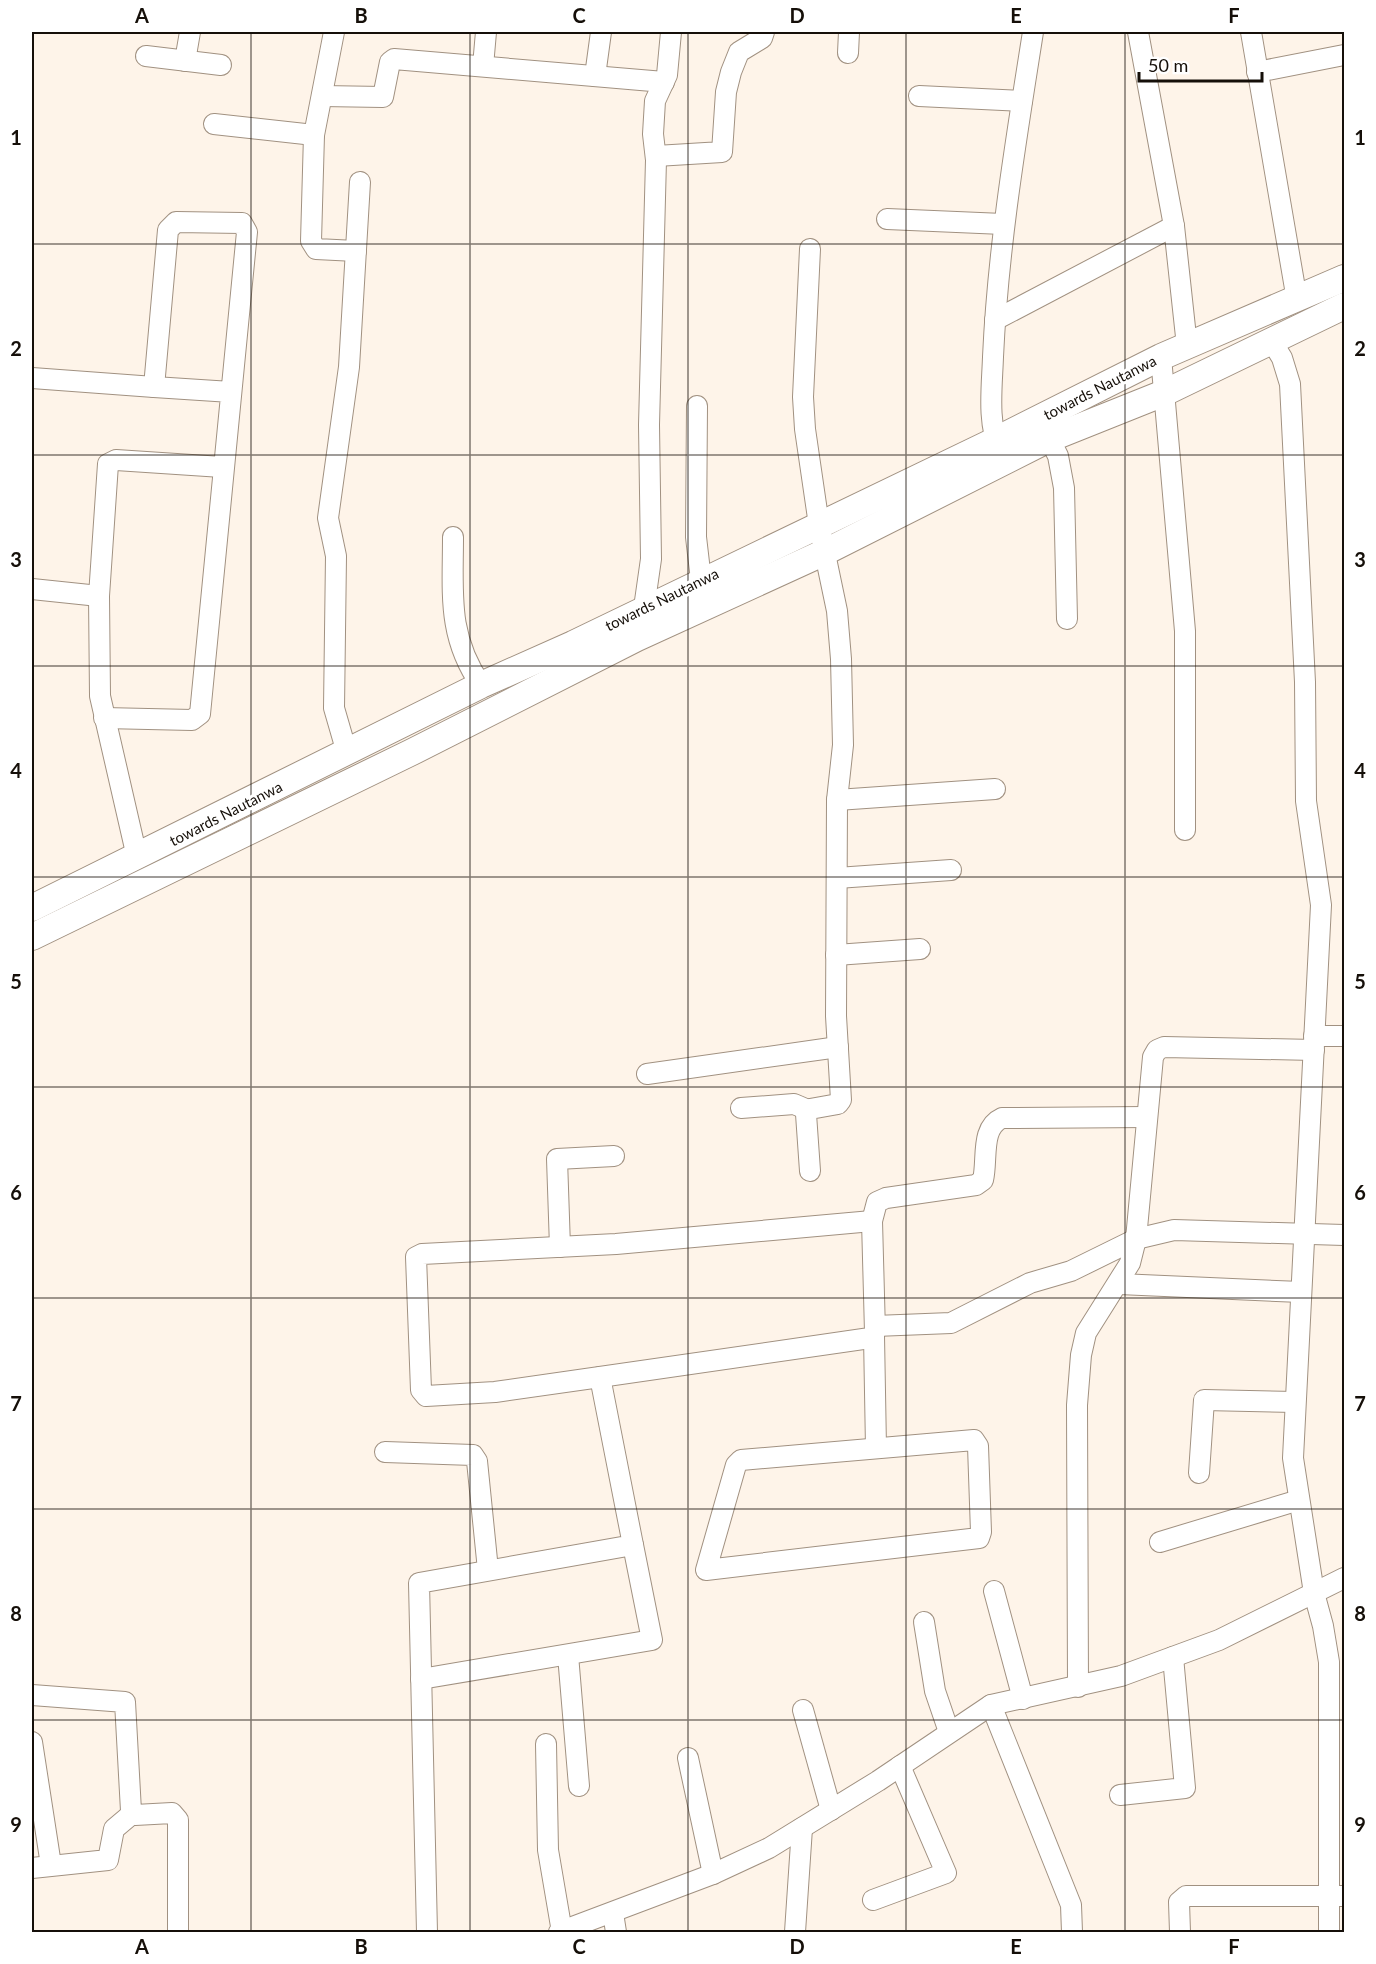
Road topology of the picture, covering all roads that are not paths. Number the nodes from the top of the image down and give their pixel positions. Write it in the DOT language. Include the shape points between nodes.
graph roads {
  1 [pos="190,32"];
  2 [pos="334,32"];
  3 [pos="486,32"];
  4 [pos="601,32"];
  5 [pos="671,32"];
  6 [pos="764,32"];
  7 [pos="849,32"];
  8 [pos="1033,32"];
  9 [pos="1138,32"];
  10 [pos="1251,32"];
  11 [pos="848,53"];
  12 [pos="1344,55"];
  13 [pos="146,56"];
  14 [pos="185,61"];
  15 [pos="221,64"];
  16 [pos="483,66"];
  17 [pos="1257,72"];
  18 [pos="595,76"];
  19 [pos="664,82"];
  20 [pos="322,96"];
  21 [pos="919,96"];
  22 [pos="1022,100"];
  23 [pos="214,124"];
  24 [pos="314,135"];
  25 [pos="656,156"];
  26 [pos="360,182"];
  27 [pos="887,219"];
  28 [pos="1003,224"];
  29 [pos="1174,226"];
  30 [pos="810,249"];
  31 [pos="356,251"];
  32 [pos="1344,278"];
  33 [pos="1297,300"];
  34 [pos="1344,306"];
  35 [pos="995,320"];
  36 [pos="1271,340"];
  37 [pos="1187,346"];
  38 [pos="1161,357"];
  39 [pos="32,378"];
  40 [pos="154,387"];
  41 [pos="231,392"];
  42 [pos="1164,393"];
  43 [pos="697,406"];
  44 [pos="1044,429"];
  45 [pos="1000,451"];
  46 [pos="222,467"];
  47 [pos="819,525"];
  48 [pos="453,537"];
  49 [pos="825,552"];
  50 [pos="701,580"];
  51 [pos="32,589"];
  52 [pos="99,596"];
  53 [pos="644,608"];
  54 [pos="1067,619"];
  55 [pos="481,685"];
  56 [pos="104,717"];
  57 [pos="347,753"];
  58 [pos="995,789"];
  59 [pos="837,800"];
  60 [pos="1185,830"];
  61 [pos="137,857"];
  62 [pos="951,870"];
  63 [pos="837,878"];
  64 [pos="32,908"];
  65 [pos="32,937"];
  66 [pos="920,949"];
  67 [pos="836,955"];
  68 [pos="1344,1036"];
  69 [pos="1314,1043"];
  70 [pos="838,1047"];
  71 [pos="647,1074"];
  72 [pos="741,1108"];
  73 [pos="808,1110"];
  74 [pos="1146,1117"];
  75 [pos="614,1156"];
  76 [pos="810,1171"];
  77 [pos="872,1221"];
  78 [pos="1304,1232"];
  79 [pos="1344,1234"];
  80 [pos="1136,1239"];
  81 [pos="560,1247"];
  82 [pos="1119,1284"];
  83 [pos="1301,1292"];
  84 [pos="874,1331"];
  85 [pos="600,1377"];
  86 [pos="1295,1402"];
  87 [pos="876,1448"];
  88 [pos="385,1452"];
  89 [pos="1199,1473"];
  90 [pos="1299,1500"];
  91 [pos="1161,1542"];
  92 [pos="633,1545"];
  93 [pos="488,1570"];
  94 [pos="1344,1578"];
  95 [pos="994,1591"];
  96 [pos="1314,1593"];
  97 [pos="924,1622"];
  98 [pos="568,1655"];
  99 [pos="1173,1657"];
  100 [pos="421,1679"];
  101 [pos="1078,1687"];
  102 [pos="32,1695"];
  103 [pos="1023,1699"];
  104 [pos="992,1705"];
  105 [pos="803,1710"];
  106 [pos="949,1732"];
  107 [pos="32,1742"];
  108 [pos="546,1744"];
  109 [pos="688,1758"];
  110 [pos="900,1766"];
  111 [pos="579,1786"];
  112 [pos="1120,1795"];
  113 [pos="1337,1804"];
  114 [pos="831,1810"];
  115 [pos="133,1813"];
  116 [pos="802,1828"];
  117 [pos="51,1865"];
  118 [pos="32,1868"];
  119 [pos="713,1874"];
  120 [pos="1336,1896"];
  121 [pos="873,1900"];
  122 [pos="613,1913"];
  123 [pos="178,1932"];
  124 [pos="427,1932"];
  125 [pos="561,1932"];
  126 [pos="616,1932"];
  127 [pos="795,1932"];
  128 [pos="1072,1932"];
  129 [pos="1180,1932"];
  130 [pos="1329,1932"];
  1 -- 14 [label="street"];
  2 -- 20 [label="street"];
  3 -- 16 [label="street"];
  4 -- 18 [label="street"];
  5 -- 19 [label="street"];
  6 -- 25 [label="street" via="762,38 739,52 731,72 722,152"];
  7 -- 11 [label="street"];
  8 -- 22 [label="street"];
  9 -- 29 [label="street"];
  10 -- 17 [label="street"];
  12 -- 17 [label="street"];
  13 -- 14 [label="street"];
  14 -- 15 [label="street"];
  16 -- 18 [label="street"];
  16 -- 20 [label="street" via="394,59 390,62 383,97"];
  17 -- 33 [label="street"];
  18 -- 19 [label="street"];
  19 -- 25 [label="street" via="656,101"];
  20 -- 24 [label="street"];
  21 -- 22 [label="street"];
  22 -- 28 [label="street"];
  23 -- 24 [label="street"];
  24 -- 31 [label="street" via="312,246"];
  25 -- 53 [label="street" via="651,559"];
  26 -- 31 [label="street"];
  27 -- 28 [label="street"];
  28 -- 35 [label="street"];
  29 -- 35 [label="street"];
  29 -- 37 [label="street"];
  30 -- 47 [label="street" via="803,397"];
  31 -- 57 [label="street" via="348,375 328,518 336,556 334,708"];
  32 -- 33 [label="main road, towards Nautanwa"];
  33 -- 37 [label="main road, towards Nautanwa"];
  34 -- 36 [label="main road"];
  35 -- 45 [label="street" via="991,400"];
  36 -- 42 [label="main road"];
  36 -- 69 [label="street" via="1290,384 1305,682 1306,801 1321,905"];
  37 -- 38 [label="main road, towards Nautanwa"];
  38 -- 42 [label="street"];
  38 -- 44 [label="main road, towards Nautanwa"];
  39 -- 40 [label="street"];
  40 -- 41 [label="street"];
  40 -- 41 [label="street" via="168,230 176,222 242,223 247,232"];
  41 -- 46 [label="street"];
  42 -- 44 [label="main road"];
  42 -- 60 [label="street" via="1185,630"];
  43 -- 50 [label="street" via="696,537"];
  44 -- 45 [label="main road, towards Nautanwa"];
  44 -- 54 [label="street" via="1058,456 1064,488"];
  45 -- 47 [label="main road, towards Nautanwa"];
  45 -- 49 [label="main road"];
  46 -- 52 [label="street" via="111,461 108,464"];
  46 -- 56 [label="street" via="200,714 192,720"];
  47 -- 49 [label="street"];
  47 -- 50 [label="main road, towards Nautanwa"];
  48 -- 55 [label="street" via="454,616 466,663"];
  49 -- 59 [label="street" via="837,611 841,659 843,745"];
  49 -- 65 [label="main road" via="637,638"];
  50 -- 53 [label="main road, towards Nautanwa"];
  51 -- 52 [label="street"];
  52 -- 56 [label="street"];
  53 -- 55 [label="main road, towards Nautanwa"];
  55 -- 57 [label="main road, towards Nautanwa"];
  56 -- 61 [label="street"];
  57 -- 61 [label="main road, towards Nautanwa"];
  58 -- 59 [label="street"];
  59 -- 63 [label="street"];
  61 -- 64 [label="main road, towards Nautanwa"];
  62 -- 63 [label="street"];
  63 -- 67 [label="street"];
  66 -- 67 [label="street"];
  67 -- 70 [label="street"];
  68 -- 69 [label="street"];
  69 -- 74 [label="street" via="1157,1050"];
  69 -- 78 [label="street"];
  70 -- 71 [label="street"];
  70 -- 73 [label="street" via="841,1102"];
  72 -- 73 [label="street" via="794,1104"];
  73 -- 76 [label="street"];
  74 -- 77 [label="street" via="1002,1118 993,1122 988,1131 983,1180 976,1185 886,1197 877,1202"];
  74 -- 80 [label="street"];
  75 -- 81 [label="street" via="557,1160"];
  77 -- 81 [label="street"];
  77 -- 84 [label="street"];
  78 -- 79 [label="street"];
  78 -- 80 [label="street" via="1174,1230"];
  78 -- 83 [label="street"];
  80 -- 82 [label="street"];
  80 -- 84 [label="street" via="1071,1271 1030,1283 951,1323"];
  81 -- 85 [label="street" via="416,1257 421,1390 426,1396 495,1392"];
  82 -- 83 [label="street"];
  82 -- 101 [label="street" via="1086,1333 1078,1382"];
  83 -- 86 [label="street"];
  84 -- 85 [label="street"];
  84 -- 87 [label="street"];
  85 -- 92 [label="street"];
  86 -- 89 [label="street" via="1203,1400"];
  86 -- 90 [label="street" via="1293,1458"];
  87 -- 87 [label="street" via="741,1460 736,1465 706,1570 979,1538 977,1442"];
  88 -- 93 [label="street" via="473,1455 477,1461"];
  90 -- 91 [label="street"];
  90 -- 96 [label="street"];
  92 -- 93 [label="street"];
  92 -- 98 [label="street" via="652,1640"];
  93 -- 100 [label="street" via="419,1583"];
  94 -- 96 [label="street"];
  95 -- 103 [label="street"];
  96 -- 99 [label="street" via="1219,1640"];
  96 -- 113 [label="street" via="1329,1662"];
  97 -- 106 [label="street" via="933,1682"];
  98 -- 100 [label="street"];
  98 -- 111 [label="street"];
  99 -- 101 [label="street"];
  99 -- 112 [label="street" via="1185,1788"];
  100 -- 124 [label="street"];
  101 -- 103 [label="street"];
  102 -- 115 [label="street" via="125,1702"];
  103 -- 104 [label="street"];
  104 -- 106 [label="street"];
  104 -- 128 [label="street" via="1071,1905"];
  105 -- 114 [label="street"];
  106 -- 110 [label="street"];
  107 -- 117 [label="street"];
  108 -- 125 [label="street" via="548,1850"];
  109 -- 119 [label="street"];
  110 -- 114 [label="street"];
  110 -- 121 [label="street" via="946,1873"];
  113 -- 120 [label="street"];
  114 -- 116 [label="street"];
  115 -- 117 [label="street" via="114,1829 108,1860"];
  115 -- 123 [label="street" via="176,1816"];
  116 -- 119 [label="street"];
  116 -- 127 [label="street"];
  117 -- 118 [label="street"];
  119 -- 122 [label="street"];
  120 -- 129 [label="street" via="1186,1896 1179,1902"];
  120 -- 130 [label="street"];
  122 -- 125 [label="street"];
  122 -- 126 [label="street"];
}
